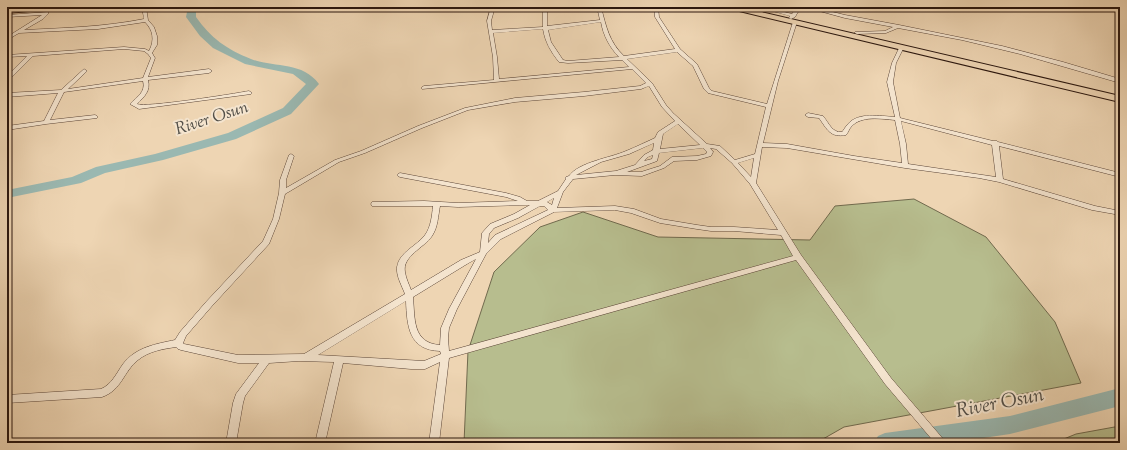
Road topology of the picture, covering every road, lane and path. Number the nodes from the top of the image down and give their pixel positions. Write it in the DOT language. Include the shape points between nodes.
graph roads {
  1 [pos="28,7"];
  2 [pos="53,7"];
  3 [pos="144,7"];
  4 [pos="493,7"];
  5 [pos="545,7"];
  6 [pos="599,7"];
  7 [pos="656,7"];
  8 [pos="731,7"];
  9 [pos="744,7"];
  10 [pos="760,7"];
  11 [pos="799,7"];
  12 [pos="807,7"];
  13 [pos="7,10"];
  14 [pos="7,16"];
  15 [pos="793,19"];
  16 [pos="146,20"];
  17 [pos="602,21"];
  18 [pos="899,26"];
  19 [pos="544,28"];
  20 [pos="18,32"];
  21 [pos="490,32"];
  22 [pos="857,33"];
  23 [pos="7,39"];
  24 [pos="902,48"];
  25 [pos="678,50"];
  26 [pos="150,53"];
  27 [pos="32,54"];
  28 [pos="7,56"];
  29 [pos="624,58"];
  30 [pos="632,68"];
  31 [pos="84,70"];
  32 [pos="209,71"];
  33 [pos="7,79"];
  34 [pos="145,79"];
  35 [pos="497,81"];
  36 [pos="1120,81"];
  37 [pos="650,84"];
  38 [pos="424,88"];
  39 [pos="62,91"];
  40 [pos="249,93"];
  41 [pos="7,95"];
  42 [pos="1119,97"];
  43 [pos="769,106"];
  44 [pos="1120,107"];
  45 [pos="808,115"];
  46 [pos="95,117"];
  47 [pos="898,119"];
  48 [pos="679,121"];
  49 [pos="46,122"];
  50 [pos="7,128"];
  51 [pos="658,139"];
  52 [pos="995,142"];
  53 [pos="760,145"];
  54 [pos="705,146"];
  55 [pos="657,150"];
  56 [pos="757,155"];
  57 [pos="291,156"];
  58 [pos="672,159"];
  59 [pos="655,160"];
  60 [pos="734,162"];
  61 [pos="637,166"];
  62 [pos="905,166"];
  63 [pos="615,173"];
  64 [pos="1120,174"];
  65 [pos="400,175"];
  66 [pos="568,178"];
  67 [pos="1000,180"];
  68 [pos="753,183"];
  69 [pos="282,192"];
  70 [pos="560,192"];
  71 [pos="526,203"];
  72 [pos="374,204"];
  73 [pos="436,204"];
  74 [pos="536,204"];
  75 [pos="553,210"];
  76 [pos="1120,213"];
  77 [pos="516,216"];
  78 [pos="537,217"];
  79 [pos="784,233"];
  80 [pos="483,253"];
  81 [pos="798,257"];
  82 [pos="409,296"];
  83 [pos="178,342"];
  84 [pos="444,352"];
  85 [pos="307,358"];
  86 [pos="339,360"];
  87 [pos="265,361"];
  88 [pos="7,399"];
  89 [pos="231,443"];
  90 [pos="320,443"];
  91 [pos="434,443"];
  92 [pos="941,443"];
  1 -- 13 [label="highway"];
  2 -- 13 [label="highway"];
  3 -- 16 [label="street"];
  4 -- 21 [label="street" via="489,21"];
  5 -- 19 [label="street"];
  6 -- 17 [label="street"];
  7 -- 25 [label="street" via="657,17"];
  8 -- 15 [label="highway"];
  9 -- 15 [label="highway"];
  10 -- 15 [label="street"];
  11 -- 15 [label="street"];
  12 -- 18 [label="street"];
  14 -- 20 [label="street" via="46,13"];
  15 -- 22 [label="highway"];
  15 -- 24 [label="highway"];
  15 -- 43 [label="street"];
  16 -- 20 [label="street" via="103,28"];
  16 -- 26 [label="street" via="152,25 156,39"];
  17 -- 19 [label="street"];
  17 -- 29 [label="street" via="610,42"];
  18 -- 22 [label="street" via="886,32"];
  18 -- 36 [label="street" via="1028,54"];
  19 -- 21 [label="street"];
  19 -- 29 [label="street" via="547,40 561,61"];
  20 -- 23 [label="street"];
  21 -- 35 [label="street"];
  22 -- 42 [label="highway"];
  24 -- 42 [label="highway"];
  24 -- 47 [label="street" via="894,63 890,82"];
  25 -- 29 [label="street"];
  25 -- 43 [label="street" via="695,66 710,92"];
  26 -- 27 [label="street" via="139,48 124,48"];
  26 -- 34 [label="street" via="153,58"];
  27 -- 28 [label="street"];
  27 -- 33 [label="street"];
  29 -- 30 [label="street"];
  30 -- 35 [label="street"];
  30 -- 37 [label="street"];
  31 -- 39 [label="street"];
  32 -- 34 [label="street"];
  34 -- 39 [label="street"];
  34 -- 40 [label="street" via="147,86 142,96 133,104 135,106"];
  35 -- 38 [label="street"];
  37 -- 48 [label="street" via="664,106"];
  37 -- 69 [label="street" via="584,94 515,100 467,109 337,161"];
  39 -- 41 [label="street"];
  39 -- 49 [label="street"];
  42 -- 44 [label="street"];
  43 -- 53 [label="street"];
  45 -- 47 [label="street" via="821,117 831,132 837,135 844,134 849,124 861,119"];
  46 -- 49 [label="street"];
  47 -- 52 [label="street"];
  47 -- 62 [label="street"];
  48 -- 51 [label="street" via="660,133"];
  48 -- 54 [label="street"];
  49 -- 50 [label="street"];
  51 -- 55 [label="street"];
  51 -- 66 [label="street" via="627,153 599,161"];
  52 -- 64 [label="street"];
  52 -- 67 [label="street"];
  53 -- 56 [label="street"];
  53 -- 62 [label="street" via="787,146"];
  54 -- 55 [label="street"];
  54 -- 58 [label="street" via="710,152 709,155"];
  54 -- 60 [label="street" via="716,146"];
  55 -- 59 [label="street"];
  55 -- 61 [label="street" via="646,156"];
  56 -- 60 [label="street"];
  56 -- 68 [label="street"];
  57 -- 69 [label="street"];
  58 -- 59 [label="street"];
  58 -- 63 [label="street" via="662,167 642,174"];
  59 -- 61 [label="street"];
  60 -- 68 [label="street"];
  61 -- 63 [label="street"];
  62 -- 67 [label="street"];
  63 -- 66 [label="street"];
  65 -- 71 [label="street" via="506,195"];
  66 -- 70 [label="street"];
  67 -- 76 [label="street" via="1066,201"];
  68 -- 79 [label="street"];
  69 -- 83 [label="street" via="276,220 266,242"];
  70 -- 74 [label="street"];
  70 -- 75 [label="street"];
  71 -- 73 [label="street"];
  71 -- 74 [label="street"];
  72 -- 73 [label="street"];
  73 -- 82 [label="street" via="427,238 406,258 402,266 401,273"];
  74 -- 75 [label="street" via="546,204"];
  74 -- 77 [label="street"];
  75 -- 78 [label="street"];
  75 -- 79 [label="street" via="614,208 632,211 660,221 697,227"];
  77 -- 78 [label="street"];
  77 -- 80 [label="street" via="501,221 487,230"];
  78 -- 80 [label="street" via="498,236"];
  79 -- 81 [label="street"];
  80 -- 82 [label="street"];
  80 -- 84 [label="street" via="445,328"];
  81 -- 84 [label="street"];
  81 -- 92 [label="street" via="888,381"];
  82 -- 84 [label="street" via="416,338 429,347"];
  82 -- 85 [label="street"];
  83 -- 87 [label="street" via="181,347 214,355"];
  83 -- 88 [label="street" via="152,348 137,355 117,382 102,393"];
  84 -- 86 [label="street" via="425,365"];
  84 -- 91 [label="street"];
  85 -- 86 [label="street"];
  85 -- 87 [label="street"];
  86 -- 90 [label="street"];
  87 -- 89 [label="street" via="239,398"];
}
